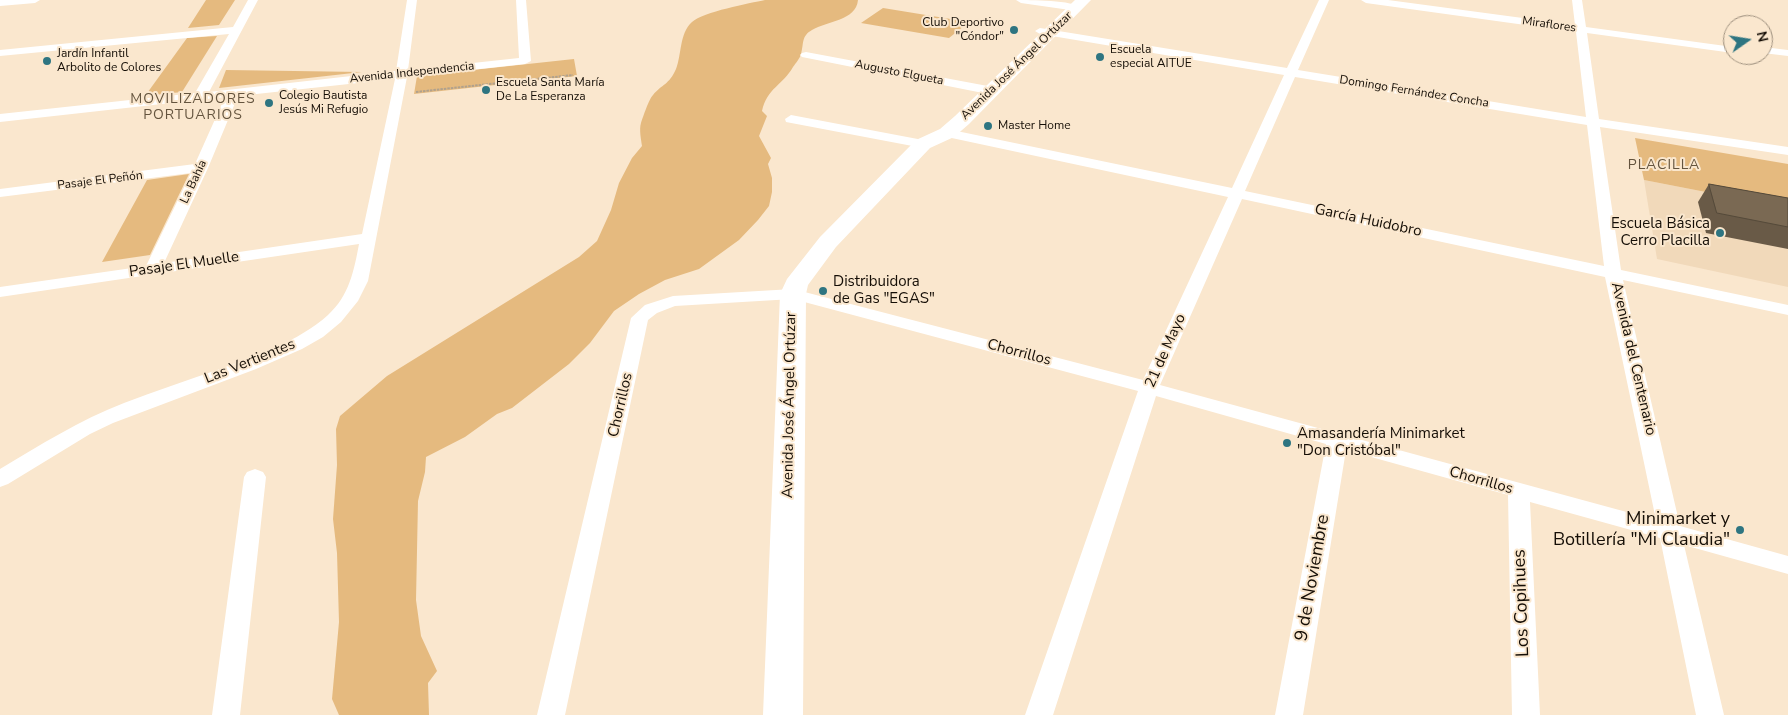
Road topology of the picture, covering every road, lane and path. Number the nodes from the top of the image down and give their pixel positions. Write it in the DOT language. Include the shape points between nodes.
graph roads {
  1 [pos="35,0"];
  2 [pos="252,0"];
  3 [pos="412,0"];
  4 [pos="521,0"];
  5 [pos="1021,0"];
  6 [pos="1324,0"];
  7 [pos="1366,0"];
  8 [pos="1403,0"];
  9 [pos="1577,0"];
  10 [pos="0,3"];
  11 [pos="1075,4"];
  12 [pos="1581,27"];
  13 [pos="236,30"];
  14 [pos="1046,32"];
  15 [pos="1723,45"];
  16 [pos="1723,48"];
  17 [pos="1773,51"];
  18 [pos="0,53"];
  19 [pos="1788,53"];
  20 [pos="806,55"];
  21 [pos="1773,55"];
  22 [pos="1788,57"];
  23 [pos="1293,73"];
  24 [pos="402,74"];
  25 [pos="573,75"];
  26 [pos="984,89"];
  27 [pos="233,93"];
  28 [pos="398,94"];
  29 [pos="200,96"];
  30 [pos="0,118"];
  31 [pos="791,119"];
  32 [pos="1592,122"];
  33 [pos="935,139"];
  34 [pos="1788,151"];
  35 [pos="201,168"];
  36 [pos="0,193"];
  37 [pos="1237,194"];
  38 [pos="369,238"];
  39 [pos="152,270"];
  40 [pos="1613,273"];
  41 [pos="0,292"];
  42 [pos="793,294"];
  43 [pos="1788,310"];
  44 [pos="1149,388"];
  45 [pos="1337,441"];
  46 [pos="3,473"];
  47 [pos="255,477"];
  48 [pos="1519,492"];
  49 [pos="1671,533"];
  50 [pos="1788,565"];
  51 [pos="226,715"];
  52 [pos="551,715"];
  53 [pos="783,715"];
  54 [pos="1039,715"];
  55 [pos="1289,715"];
  56 [pos="1526,715"];
  57 [pos="1710,715"];
  1 -- 10 [label="street"];
  2 -- 13 [label="street"];
  3 -- 24 [label="street, Las Vertientes"];
  4 -- 24 [label="street, Avenida Independencia" via="525,61"];
  5 -- 11 [label="street"];
  6 -- 23 [label="street, 21 de Mayo"];
  7 -- 12 [label="street, Miraflores"];
  8 -- 12 [label="street, Miraflores"];
  9 -- 12 [label="street, Avenida del Centenario"];
  11 -- 14 [label="street, Avenida José Ángel Ortúzar"];
  12 -- 15 [label="street, Miraflores"];
  12 -- 16 [label="street, Miraflores"];
  12 -- 32 [label="street, Avenida del Centenario"];
  13 -- 18 [label="street"];
  13 -- 29 [label="street"];
  14 -- 23 [label="street, Domingo Fernández Concha"];
  14 -- 26 [label="street, Avenida José Ángel Ortúzar"];
  17 -- 19 [label="street"];
  20 -- 26 [label="street, Augusto Elgueta"];
  21 -- 22 [label="street"];
  23 -- 32 [label="street, Domingo Fernández Concha"];
  23 -- 37 [label="street, 21 de Mayo"];
  24 -- 27 [label="street, Avenida Independencia"];
  24 -- 28 [label="street, Las Vertientes"];
  25 -- 28 [label="path"];
  26 -- 33 [label="street, Avenida José Ángel Ortúzar"];
  26 -- 33 [label="street, Avenida José Ángel Ortúzar" via="928,130"];
  27 -- 29 [label="street, Avenida Independencia"];
  27 -- 35 [label="street, La Bahía"];
  28 -- 38 [label="street, Las Vertientes"];
  29 -- 30 [label="street, Avenida Independencia"];
  31 -- 33 [label="street, García Huidobro"];
  32 -- 34 [label="street, Domingo Fernández Concha"];
  32 -- 40 [label="street, Avenida del Centenario"];
  33 -- 37 [label="street, García Huidobro"];
  33 -- 42 [label="street, Avenida José Ángel Ortúzar" via="828,242 796,284"];
  35 -- 36 [label="street, Pasaje El Peñón"];
  35 -- 39 [label="street, La Bahía"];
  37 -- 40 [label="street, García Huidobro"];
  37 -- 44 [label="street, 21 de Mayo"];
  38 -- 39 [label="street, Pasaje El Muelle"];
  38 -- 46 [label="street, Las Vertientes" via="356,291 343,311 318,331 260,361 106,418"];
  39 -- 41 [label="street, Pasaje El Muelle"];
  40 -- 43 [label="street, García Huidobro"];
  40 -- 49 [label="street, Avenida del Centenario"];
  42 -- 44 [label="street, Chorrillos"];
  42 -- 52 [label="street, Chorrillos" via="673,301 651,309 640,318"];
  42 -- 53 [label="street, Avenida José Ángel Ortúzar"];
  44 -- 45 [label="street, Chorrillos"];
  44 -- 54 [label="street, 21 de Mayo"];
  45 -- 48 [label="street, Chorrillos"];
  45 -- 55 [label="street, 9 de Noviembre"];
  47 -- 51 [label="street"];
  48 -- 49 [label="street, Chorrillos"];
  48 -- 56 [label="street, Los Copihues"];
  49 -- 50 [label="street, Chorrillos"];
  49 -- 57 [label="street, Avenida del Centenario"];
}
